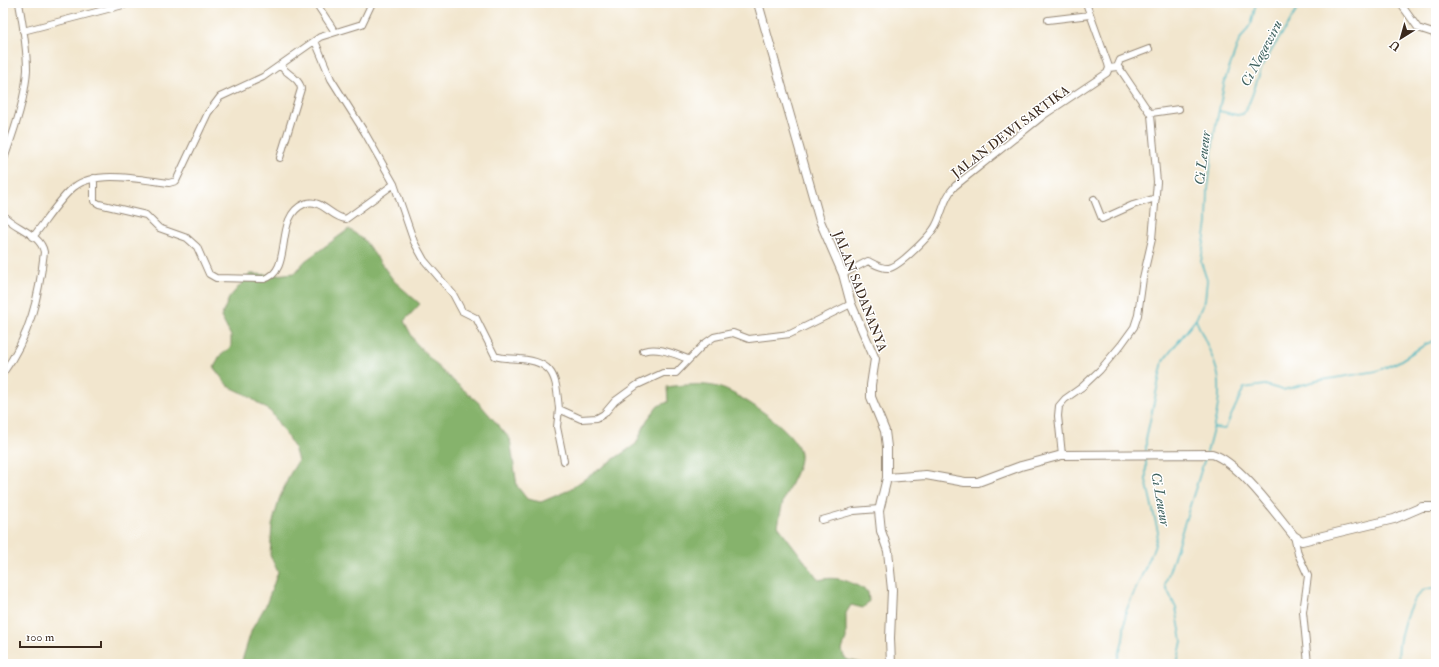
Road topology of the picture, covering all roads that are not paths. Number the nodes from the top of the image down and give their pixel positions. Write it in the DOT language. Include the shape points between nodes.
graph roads {
  1 [pos="19,3"];
  2 [pos="131,3"];
  3 [pos="316,3"];
  4 [pos="372,3"];
  5 [pos="758,3"];
  6 [pos="1086,3"];
  7 [pos="1400,3"];
  8 [pos="1090,15"];
  9 [pos="1048,20"];
  10 [pos="23,31"];
  11 [pos="335,32"];
  12 [pos="1436,34"];
  13 [pos="315,41"];
  14 [pos="1149,49"];
  15 [pos="280,65"];
  16 [pos="1117,67"];
  17 [pos="1108,68"];
  18 [pos="1179,109"];
  19 [pos="1151,113"];
  20 [pos="280,158"];
  21 [pos="3,162"];
  22 [pos="94,178"];
  23 [pos="394,184"];
  24 [pos="1156,198"];
  25 [pos="1094,199"];
  26 [pos="3,215"];
  27 [pos="33,237"];
  28 [pos="843,274"];
  29 [pos="851,304"];
  30 [pos="643,351"];
  31 [pos="688,359"];
  32 [pos="3,373"];
  33 [pos="559,410"];
  34 [pos="1062,455"];
  35 [pos="564,460"];
  36 [pos="886,478"];
  37 [pos="879,508"];
  38 [pos="1436,509"];
  39 [pos="822,520"];
  40 [pos="1294,536"];
  41 [pos="892,664"];
  42 [pos="1308,664"];
  1 -- 10 [label="street"];
  2 -- 10 [label="street"];
  3 -- 11 [label="street"];
  4 -- 11 [label="street" via="362,24"];
  5 -- 28 [label="street, JALAN SADANANYA" via="820,221"];
  6 -- 8 [label="street"];
  7 -- 12 [label="street" via="1418,28"];
  8 -- 9 [label="street"];
  8 -- 17 [label="street"];
  10 -- 21 [label="street" via="26,83"];
  11 -- 13 [label="street"];
  13 -- 15 [label="street"];
  13 -- 23 [label="street" via="331,79"];
  14 -- 16 [label="street" via="1120,60"];
  15 -- 20 [label="street" via="285,72 298,80 301,88"];
  15 -- 22 [label="street" via="263,77 220,97 214,103 174,182"];
  16 -- 17 [label="street"];
  16 -- 19 [label="street"];
  17 -- 28 [label="street, JALAN DEWI SARTIKA" via="1107,73 1044,116 955,186 947,197 935,227 906,256 890,268 868,262"];
  18 -- 19 [label="street"];
  19 -- 24 [label="street"];
  22 -- 23 [label="street" via="93,198 97,202 146,215 159,228 187,238 197,247 207,271 216,278 269,277 276,271 288,222 293,212 303,204 319,204 346,219"];
  22 -- 27 [label="street" via="74,187"];
  23 -- 33 [label="street" via="414,242 424,260 453,294 462,311 476,318 494,355 534,361 550,369"];
  24 -- 25 [label="street" via="1130,206 1103,219 1100,218"];
  24 -- 34 [label="street" via="1152,239 1134,327 1100,370 1061,403 1058,416"];
  26 -- 27 [label="street"];
  27 -- 32 [label="street" via="42,245 44,252 36,304 19,349"];
  28 -- 29 [label="street, JALAN SADANANYA"];
  29 -- 31 [label="street" via="790,334 749,339 734,333 714,337"];
  29 -- 36 [label="street, JALAN SADANANYA" via="875,359 871,391 873,403 885,431"];
  30 -- 31 [label="street" via="663,351"];
  31 -- 33 [label="street" via="676,373 663,374 637,385 597,418 581,419"];
  33 -- 35 [label="street" via="557,427"];
  34 -- 36 [label="street" via="978,482 926,475"];
  34 -- 40 [label="street" via="1216,455 1229,463"];
  36 -- 37 [label="street, JALAN SADANANYA"];
  37 -- 39 [label="street" via="854,511"];
  37 -- 41 [label="street, JALAN SADANANYA" via="881,531 888,551 892,590"];
  38 -- 40 [label="street" via="1422,507 1394,519 1314,539 1302,541"];
  40 -- 42 [label="street" via="1298,554 1308,576 1303,612"];
}
